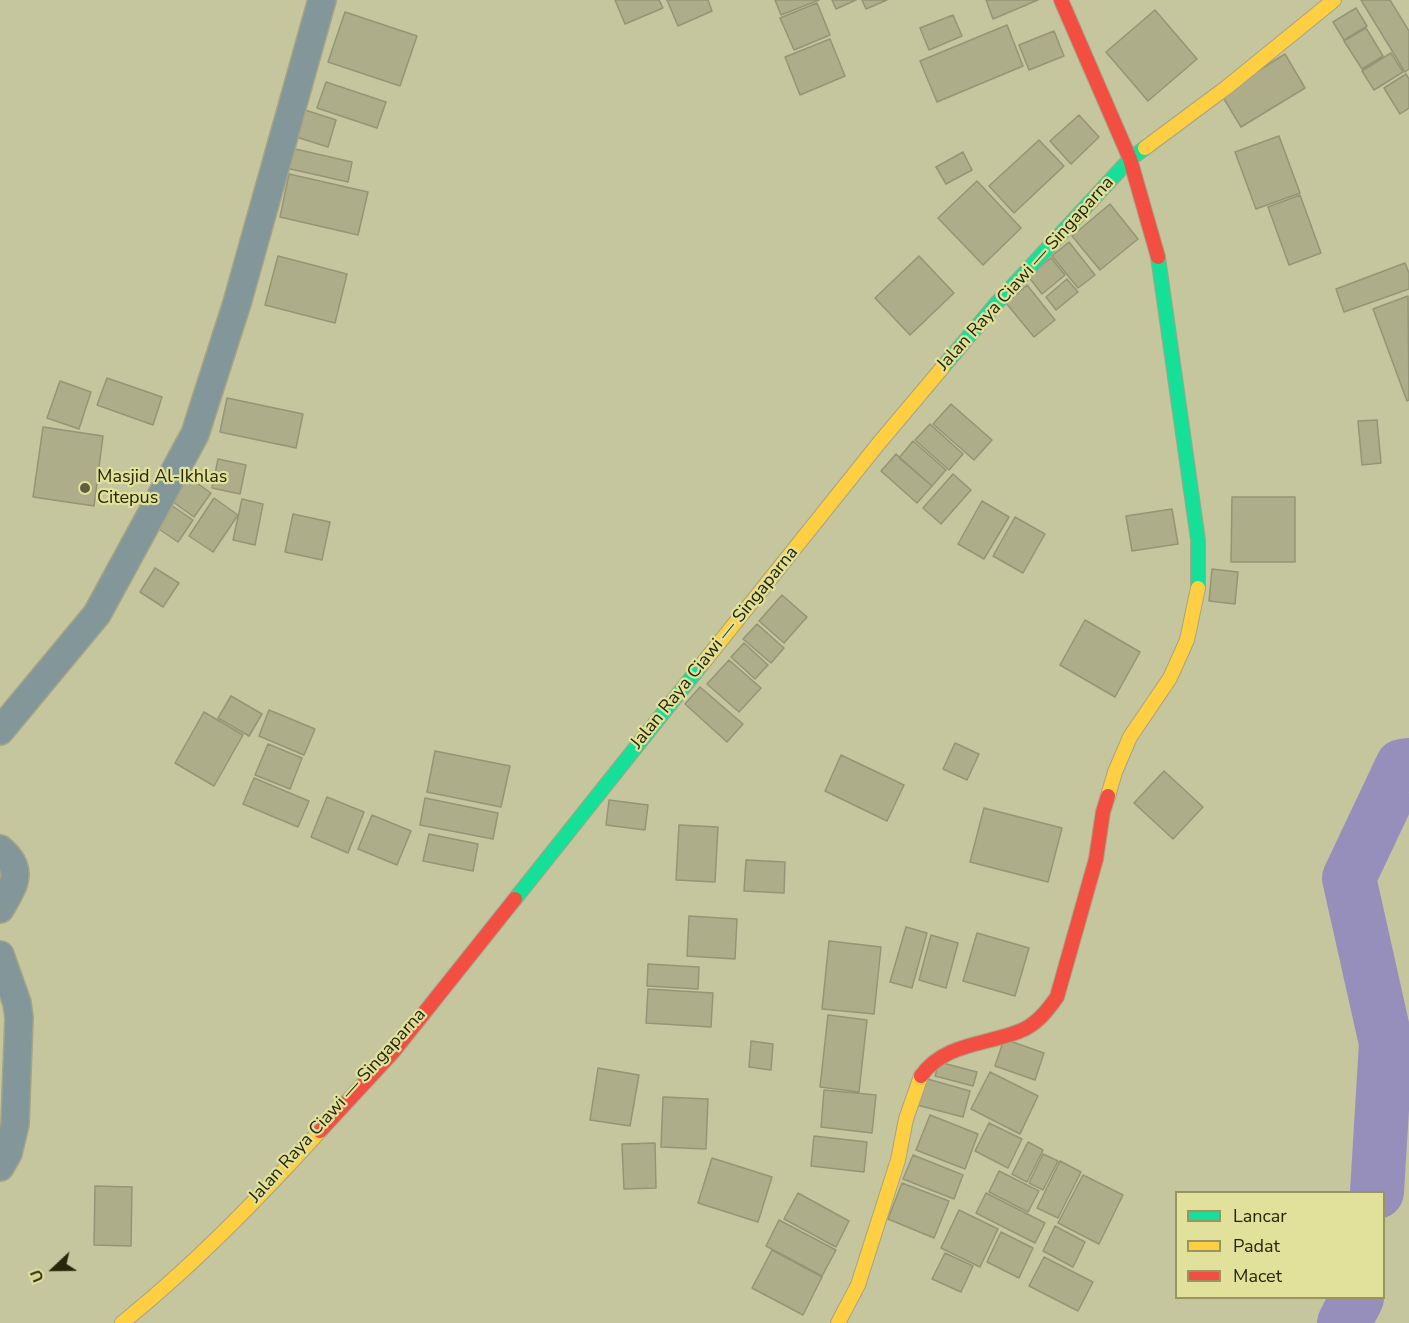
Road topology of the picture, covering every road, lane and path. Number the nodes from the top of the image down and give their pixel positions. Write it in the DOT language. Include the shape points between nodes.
graph roads {
  1 [pos="322,0"];
  2 [pos="1061,0"];
  3 [pos="1334,0"];
  4 [pos="1130,159"];
  5 [pos="0,731"];
  6 [pos="0,849"];
  7 [pos="0,909"];
  8 [pos="0,956"];
  9 [pos="0,1167"];
  10 [pos="122,1323"];
  11 [pos="838,1323"];
  1 -- 5 [label="street" via="237,303 195,434 97,614"];
  2 -- 4 [label="main road"];
  3 -- 4 [label="main road, Jalan Raya Ciawi — Singaparna"];
  4 -- 10 [label="main road, Jalan Raya Ciawi — Singaparna" via="996,304 879,443 393,1052 285,1169 168,1286"];
  4 -- 11 [label="main road" via="1159,259 1198,540 1199,581 1187,640 1170,678 1130,737 1115,772 1103,812 1096,859 1057,997 1047,1011 1021,1031 942,1055 923,1073 858,1285"];
  6 -- 7 [label="street" via="15,867 15,877"];
  8 -- 9 [label="street" via="19,1018 15,1124"];
}
